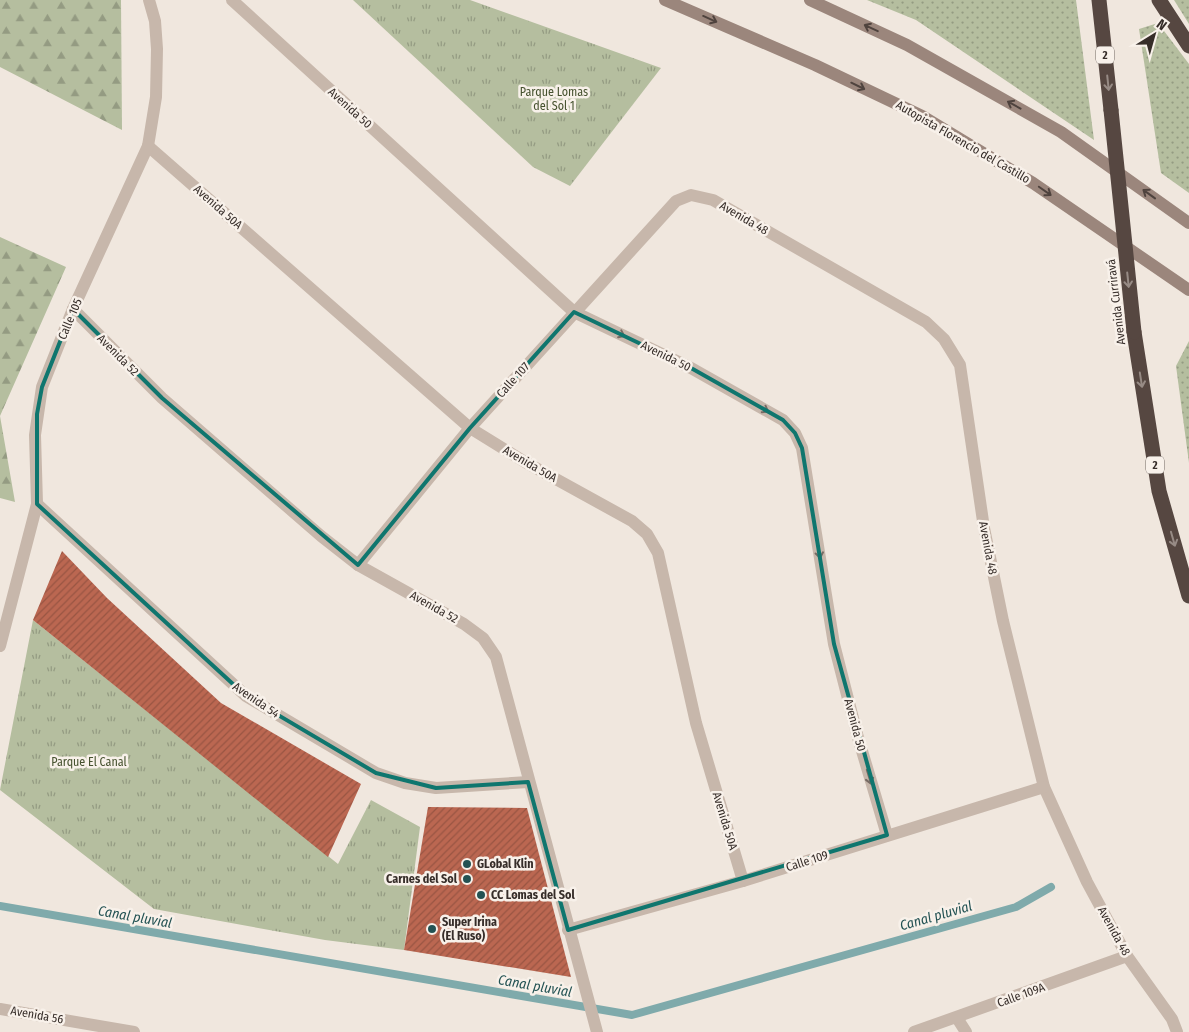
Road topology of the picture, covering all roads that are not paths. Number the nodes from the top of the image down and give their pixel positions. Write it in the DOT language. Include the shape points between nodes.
graph roads {
  1 [pos="148,0"];
  2 [pos="232,0"];
  3 [pos="665,0"];
  4 [pos="810,0"];
  5 [pos="1099,0"];
  6 [pos="1159,0"];
  7 [pos="1189,46"];
  8 [pos="148,146"];
  9 [pos="676,201"];
  10 [pos="1189,223"];
  11 [pos="1189,290"];
  12 [pos="73,309"];
  13 [pos="574,312"];
  14 [pos="470,428"];
  15 [pos="37,504"];
  16 [pos="358,565"];
  17 [pos="1189,596"];
  18 [pos="1,640"];
  19 [pos="528,782"];
  20 [pos="1044,787"];
  21 [pos="887,835"];
  22 [pos="743,881"];
  23 [pos="568,930"];
  24 [pos="1127,956"];
  25 [pos="0,1009"];
  26 [pos="957,1018"];
  27 [pos="134,1032"];
  28 [pos="596,1032"];
  29 [pos="914,1032"];
  30 [pos="966,1032"];
  31 [pos="1177,1032"];
  1 -- 8 [label="street, Calle 105" via="155,21 157,49 156,97"];
  2 -- 13 [label="street, Avenida 50"];
  3 -- 11 [label="main road, Autopista Florencio del Castillo, one-way" via="807,61 922,116 1033,182"];
  10 -- 4 [label="main road, one-way" via="1061,132 907,45"];
  5 -- 17 [label="highway, Avenida Curriravá / 2, one-way, bridge" via="1134,332 1159,492"];
  6 -- 7 [label="highway"];
  8 -- 12 [label="street, Calle 105"];
  8 -- 14 [label="street, Avenida 50A"];
  9 -- 13 [label="street, Calle 107"];
  9 -- 20 [label="street, Avenida 48" via="691,195 713,200 926,322 944,339 960,365 988,547"];
  12 -- 15 [label="street, Calle 105" via="42,387 37,414"];
  12 -- 16 [label="street, Avenida 52" via="162,398"];
  13 -- 14 [label="street, Calle 107"];
  13 -- 21 [label="street, Avenida 50, one-way" via="691,368 783,420 795,433 802,448 834,644 856,734"];
  14 -- 16 [label="street, Calle 107"];
  14 -- 22 [label="street, Avenida 50A" via="632,521 647,534 658,553 696,724"];
  15 -- 18 [label="street, Calle 105"];
  15 -- 19 [label="street, Avenida 54" via="246,696 376,774 436,788"];
  16 -- 19 [label="street, Avenida 52" via="464,624 483,638 496,657"];
  19 -- 23 [label="street, Avenida 52"];
  20 -- 21 [label="street, Calle 109"];
  20 -- 24 [label="street, Avenida 48" via="1087,882"];
  21 -- 22 [label="street, Calle 109"];
  22 -- 23 [label="street, Calle 109"];
  23 -- 28 [label="street, Avenida 52"];
  24 -- 26 [label="street, Calle 109A"];
  24 -- 31 [label="street, Avenida 48" via="1172,1019"];
  25 -- 27 [label="street, Avenida 56"];
  26 -- 29 [label="street, Calle 109A"];
  26 -- 30 [label="street"];
}
